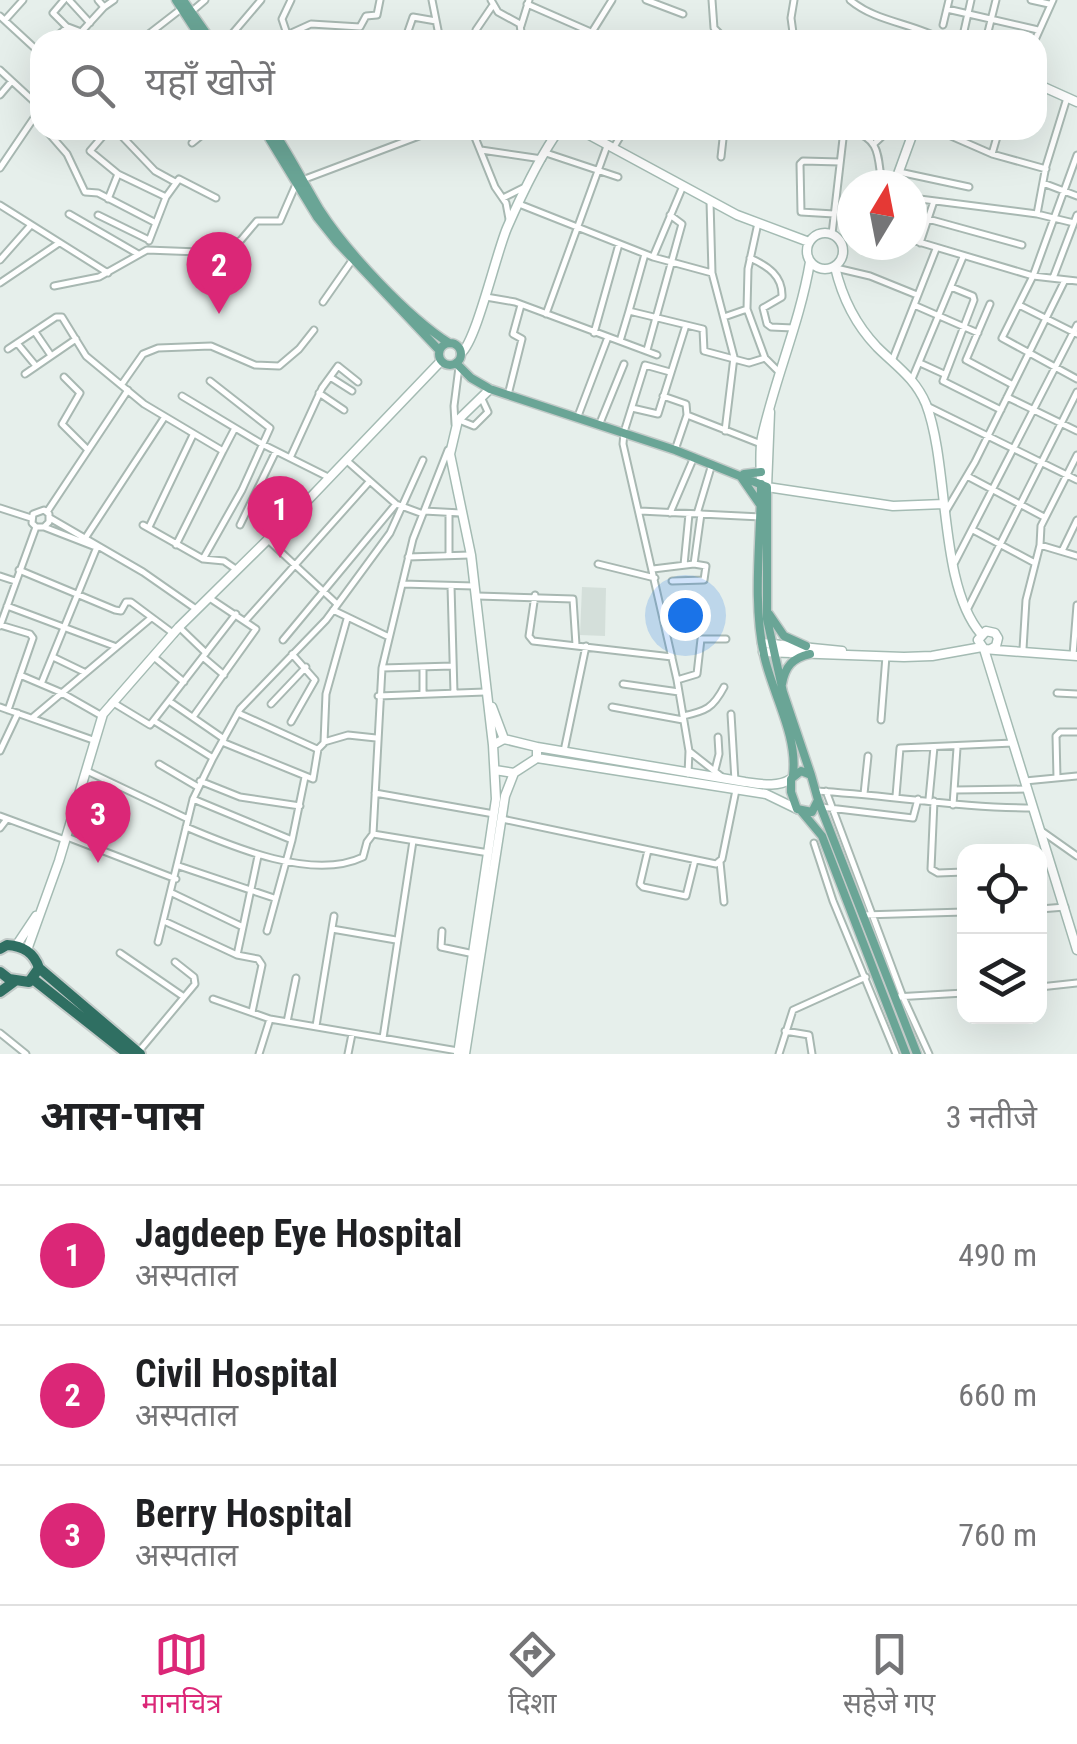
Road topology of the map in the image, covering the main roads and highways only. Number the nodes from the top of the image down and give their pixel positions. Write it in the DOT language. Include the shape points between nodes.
graph roads {
  1 [pos="176,0"];
  2 [pos="185,7"];
  3 [pos="197,30"];
  4 [pos="202,30"];
  5 [pos="271,140"];
  6 [pos="278,140"];
  7 [pos="300,181"];
  8 [pos="379,284"];
  9 [pos="449,343"];
  10 [pos="440,350"];
  11 [pos="459,361"];
  12 [pos="520,397"];
  13 [pos="761,472"];
  14 [pos="735,474"];
  15 [pos="764,486"];
  16 [pos="761,506"];
  17 [pos="767,610"];
  18 [pos="767,647"];
  19 [pos="782,685"];
  20 [pos="811,774"];
  21 [pos="792,776"];
  22 [pos="820,797"];
  23 [pos="800,810"];
  24 [pos="10,947"];
  25 [pos="0,972"];
  26 [pos="36,974"];
  27 [pos="16,981"];
  28 [pos="0,992"];
  29 [pos="139,1053"];
  30 [pos="128,1054"];
  31 [pos="906,1054"];
  32 [pos="917,1054"];
  1 -- 2 [label="main road"];
  2 -- 3 [label="main road"];
  2 -- 4 [label="main road"];
  5 -- 7 [label="main road"];
  6 -- 7 [label="main road"];
  7 -- 8 [label="main road"];
  8 -- 9 [label="main road"];
  8 -- 10 [label="main road"];
  9 -- 10 [label="main road"];
  9 -- 11 [label="main road"];
  10 -- 11 [label="main road" via="446,364"];
  11 -- 12 [label="main road"];
  11 -- 12 [label="main road" via="490,389"];
  12 -- 14 [label="main road"];
  13 -- 14 [label="main road"];
  14 -- 15 [label="main road"];
  14 -- 16 [label="main road"];
  15 -- 16 [label="main road"];
  15 -- 17 [label="main road"];
  16 -- 18 [label="main road" via="759,622"];
  17 -- 18 [label="main road"];
  17 -- 19 [label="main road" via="784,636 808,650 786,668"];
  18 -- 19 [label="main road"];
  18 -- 21 [label="main road" via="793,754"];
  19 -- 20 [label="main road"];
  20 -- 21 [label="main road" via="801,770"];
  20 -- 22 [label="main road"];
  21 -- 23 [label="main road"];
  22 -- 23 [label="main road" via="816,809"];
  22 -- 32 [label="main road"];
  23 -- 31 [label="main road" via="822,836"];
  24 -- 26 [label="highway"];
  25 -- 27 [label="highway"];
  26 -- 27 [label="highway"];
  26 -- 29 [label="highway"];
  26 -- 30 [label="highway"];
  27 -- 28 [label="highway"];
}
